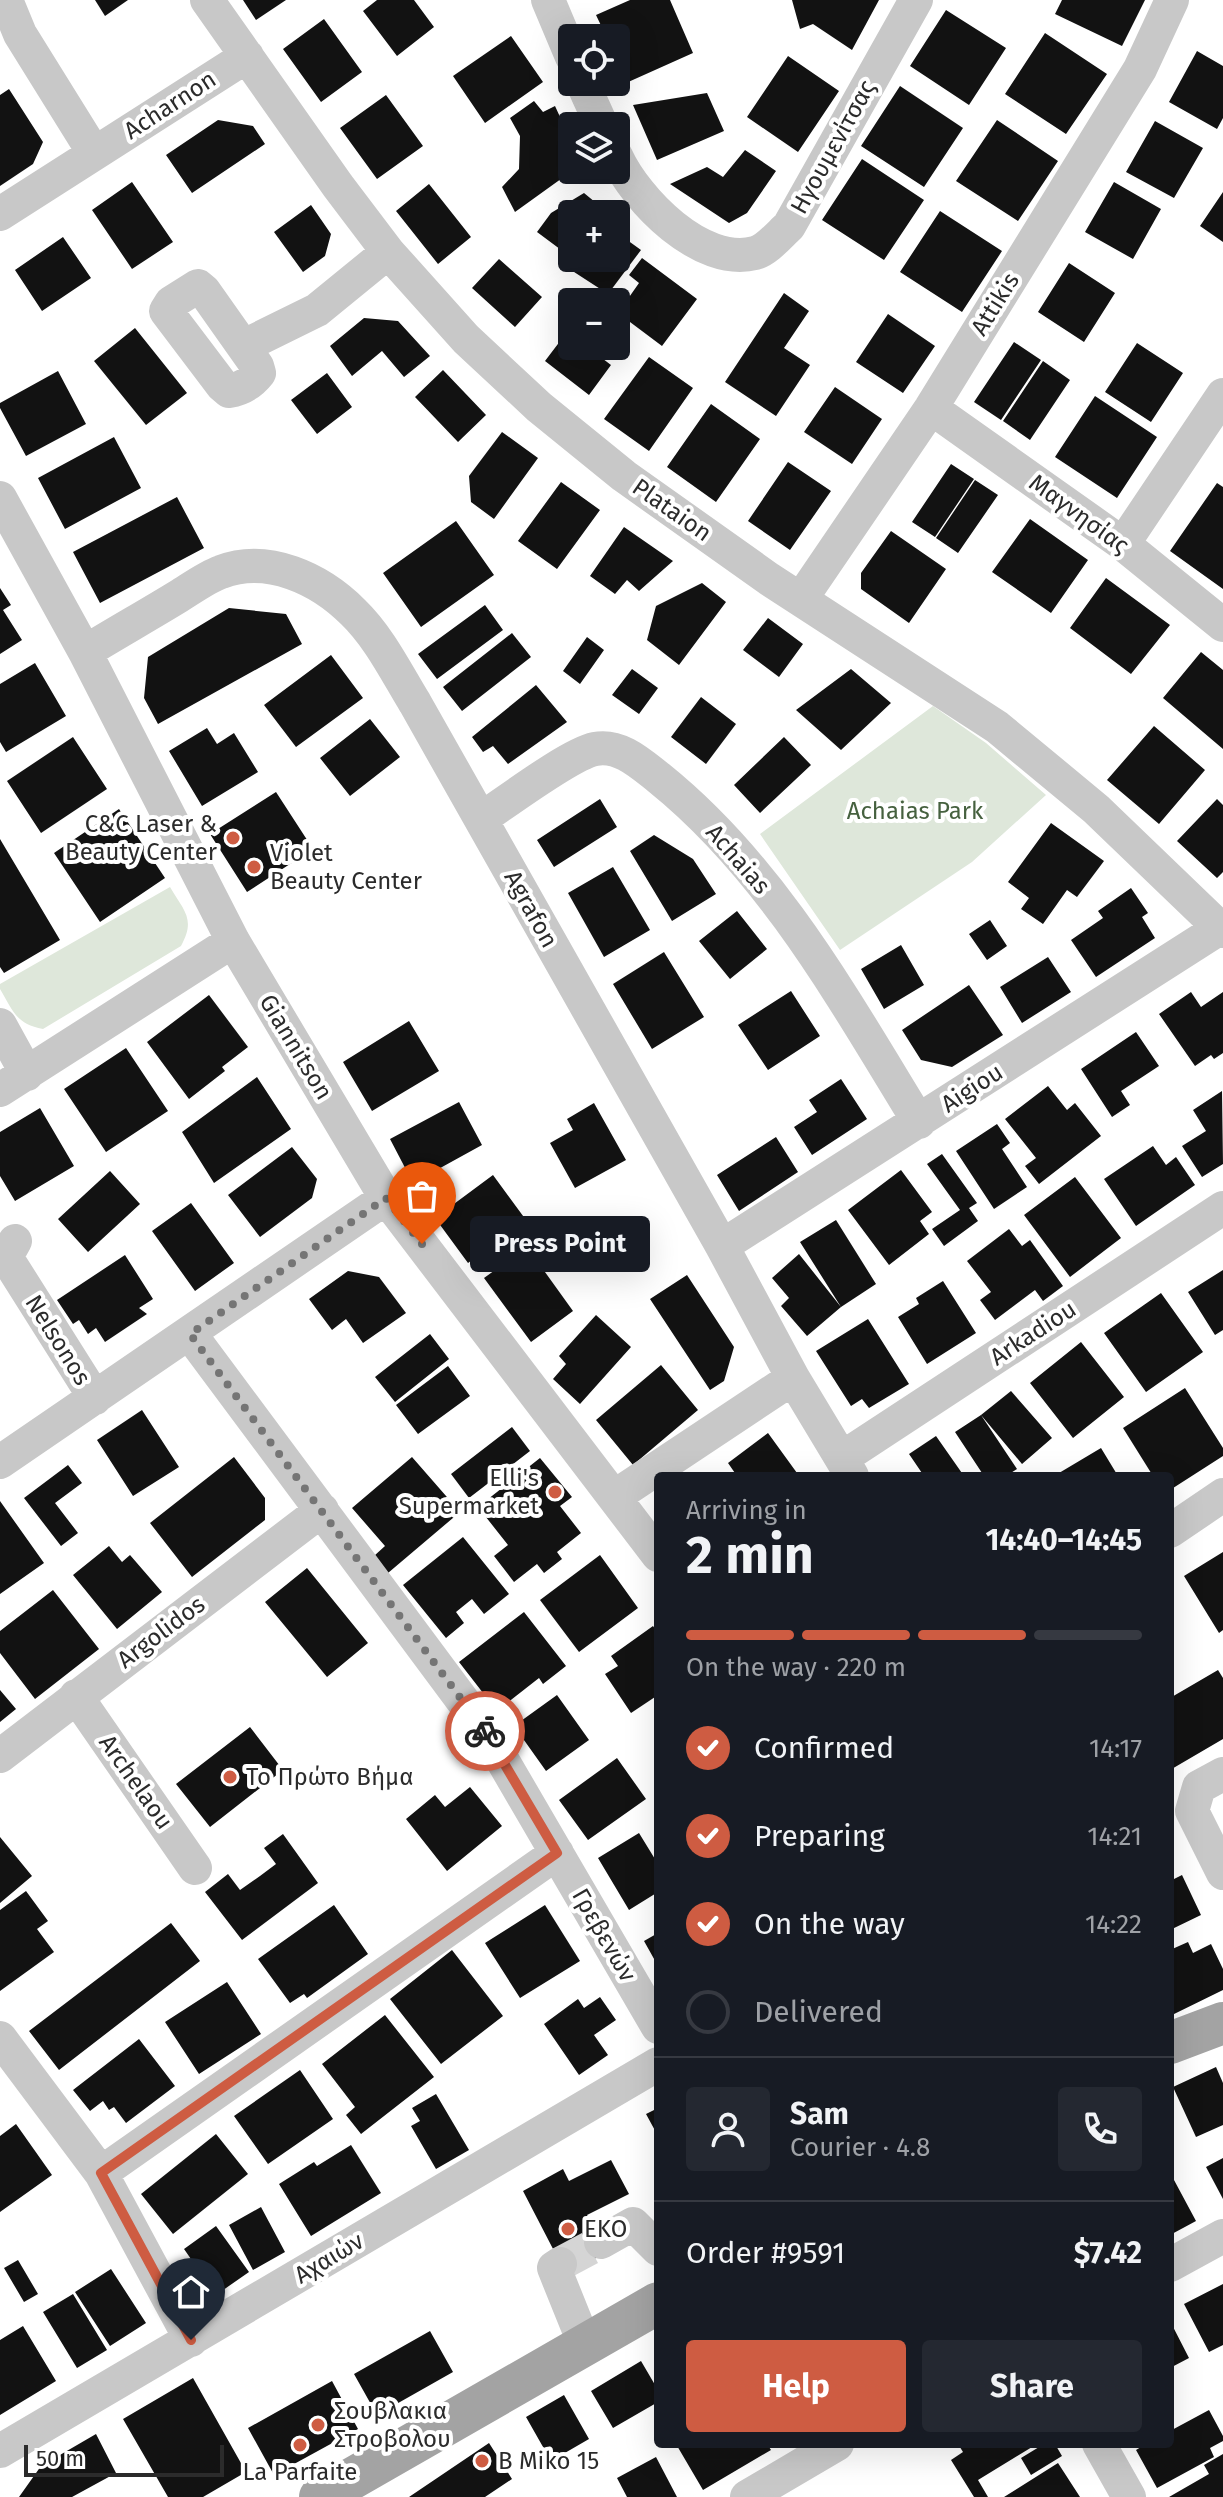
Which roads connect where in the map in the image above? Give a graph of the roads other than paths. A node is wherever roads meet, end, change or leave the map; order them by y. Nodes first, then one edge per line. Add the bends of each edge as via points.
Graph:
1 (6, 0) edge
2 (207, 0) edge
3 (548, 0) edge
4 (916, 0) edge
5 (1172, 0) edge
6 (558, 24) edge
7 (247, 56) junction
8 (94, 153) junction
9 (630, 180) edge
10 (0, 214) edge
11 (388, 252) junction
12 (244, 346) dead end
13 (1223, 395) edge
14 (931, 408) junction
15 (0, 498) edge
16 (1123, 544) junction
17 (801, 599) junction
18 (1223, 625) edge
19 (85, 652) junction
20 (481, 819) junction
21 (1222, 930) edge
22 (233, 941) junction
23 (0, 1025) edge
24 (14, 1082) edge
25 (919, 1122) junction
26 (386, 1198) junction
27 (1223, 1208) edge
28 (15, 1241) dead end
29 (722, 1246) junction
30 (190, 1334) junction
31 (793, 1378) junction
32 (95, 1398) junction
33 (0, 1462) edge
34 (847, 1467) edge
35 (1223, 1495) edge
36 (614, 1497) junction
37 (322, 1510) junction
38 (1174, 1528) edge
39 (654, 1550) edge
40 (76, 1696) junction
41 (0, 1756) edge
42 (1223, 1774) edge
43 (557, 1853) junction
44 (195, 1868) dead end
45 (1223, 1873) edge
46 (654, 2020) edge
47 (1223, 2023) edge
48 (0, 2038) edge
49 (1174, 2041) edge
50 (654, 2066) edge
51 (101, 2173) junction
52 (1223, 2236) edge
53 (601, 2242) tunnel mouth
54 (654, 2245) edge
55 (1174, 2263) edge
56 (560, 2264) dead end
57 (654, 2305) edge
58 (191, 2340) junction
59 (585, 2345) junction
60 (830, 2448) edge
61 (1101, 2448) edge
62 (0, 2451) edge
63 (342, 2492) edge
64 (747, 2497) edge
65 (1129, 2497) edge

1 - 8 street via 20,34
2 - 7 street, Plataion
3 - 6 street
4 - 9 street, Ηγουμενίτσας via 789,226 756,253 726,253 684,235
5 - 14 street, Attikis via 1140,69
7 - 8 street, Acharnon
7 - 11 street, Plataion
8 - 10 street, Acharnon
11 - 12 street via 317,310
11 - 17 street, Plataion via 466,339 539,407 624,476
13 - 16 street
14 - 16 street, Μαγνησίας
14 - 17 street, Attikis
15 - 19 street, Giannitson
16 - 18 street, Μαγνησίας
17 - 21 street, Plataion via 997,727 1096,809
19 - 20 street, Agrafon via 221,572 256,564 289,572 331,593 375,639
19 - 22 street, Giannitson
20 - 25 street, Achaias via 578,756 597,749 630,755 716,831 794,924
20 - 29 street, Agrafon
21 - 25 street, Aigiou
22 - 24 street
22 - 26 street, Giannitson
23 - 24 street
25 - 29 street, Aigiou
26 - 30 street, Nelsonos
26 - 36 street, Giannitson
27 - 34 street, Arkadiou
28 - 32 street, Nelsonos via 6,1257
29 - 31 street, Agrafon
30 - 32 street, Nelsonos
30 - 37 street, Γρεβενών
31 - 34 street, Agrafon
31 - 36 street
32 - 33 street, Nelsonos
35 - 38 street
36 - 39 street, Giannitson
37 - 40 street, Argolidos
37 - 43 street, Γρεβενών via 486,1732
40 - 41 street, Argolidos
40 - 44 street, Archelaou
42 - 45 street via 1199,1787 1192,1811
43 - 46 street, Γρεβενών
43 - 51 street
47 - 49 main road
48 - 51 street
50 - 58 street, Αχαιών
51 - 58 street
52 - 55 street
53 - 54 street via 633,2224
56 - 59 street via 554,2268
57 - 59 main road
58 - 62 street, Αχαιών
59 - 63 main road
60 - 64 street
61 - 65 street

